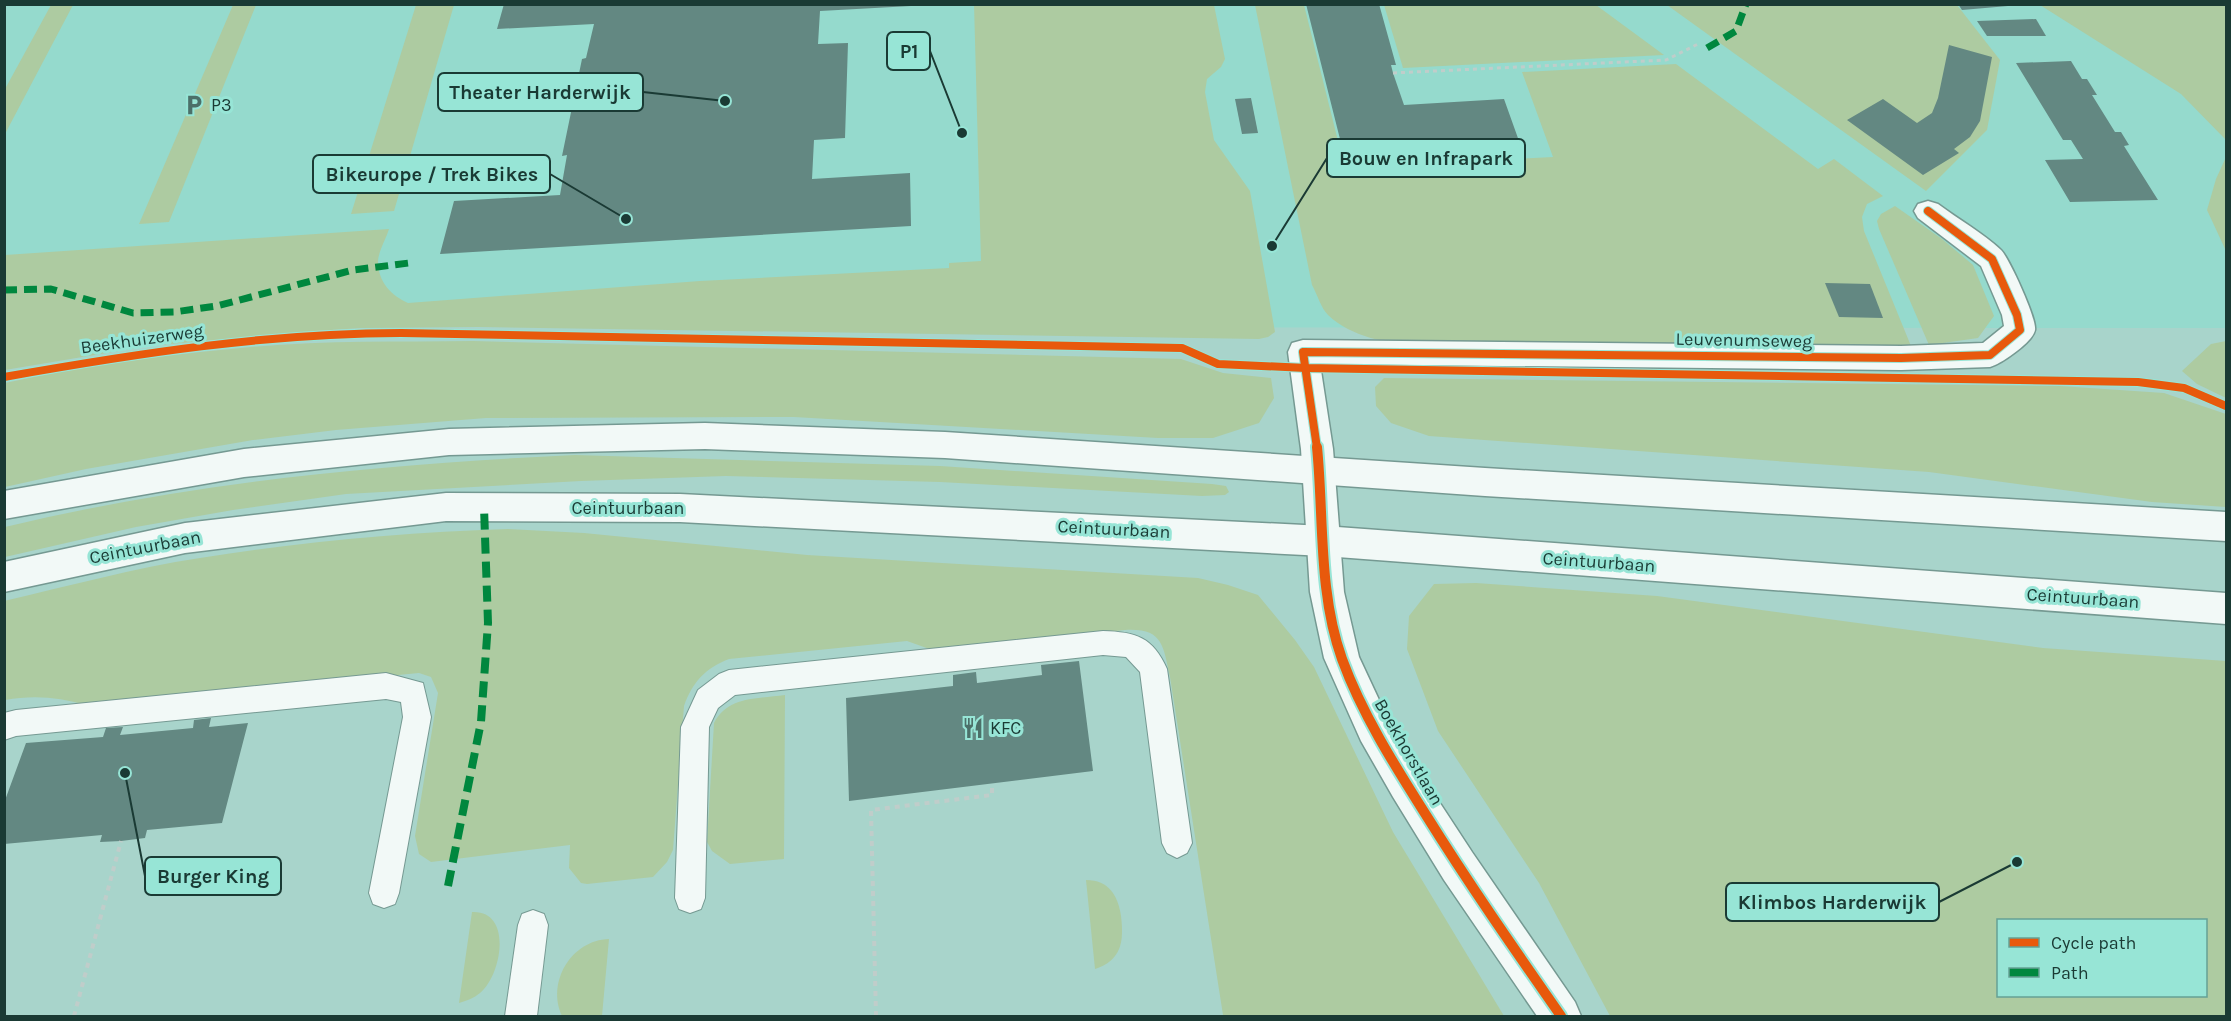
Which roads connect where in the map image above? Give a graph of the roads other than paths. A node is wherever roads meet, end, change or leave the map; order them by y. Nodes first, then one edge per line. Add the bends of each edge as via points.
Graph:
1 (1928, 211) dead end
2 (1317, 469) junction
3 (4, 505) edge
4 (2226, 527) edge
5 (1323, 541) junction
6 (4, 577) edge
7 (2226, 609) edge
8 (4, 727) edge
9 (1177, 843) dead end
10 (384, 893) dead end
11 (690, 898) dead end
12 (533, 925) dead end
13 (521, 1017) edge
14 (1561, 1017) edge

1 - 2 main road, Leuvenumseweg via 1992,259 2018,315 2020,330 1990,355 1901,358 1303,352
2 - 3 main road via 945,445 705,436 570,437 449,442 244,463
2 - 4 main road
2 - 5 main road, Boekhorstlaan
5 - 6 main road, Ceintuurbaan via 680,508 446,507 185,538
5 - 7 main road, Ceintuurbaan
5 - 14 main road, Boekhorstlaan via 1327,592 1342,658 1374,729 1458,866
8 - 10 lane via 386,686 413,692 417,717
9 - 11 lane via 1153,669 1145,653 1130,644 1103,643 729,683 708,699 695,727
12 - 13 lane

